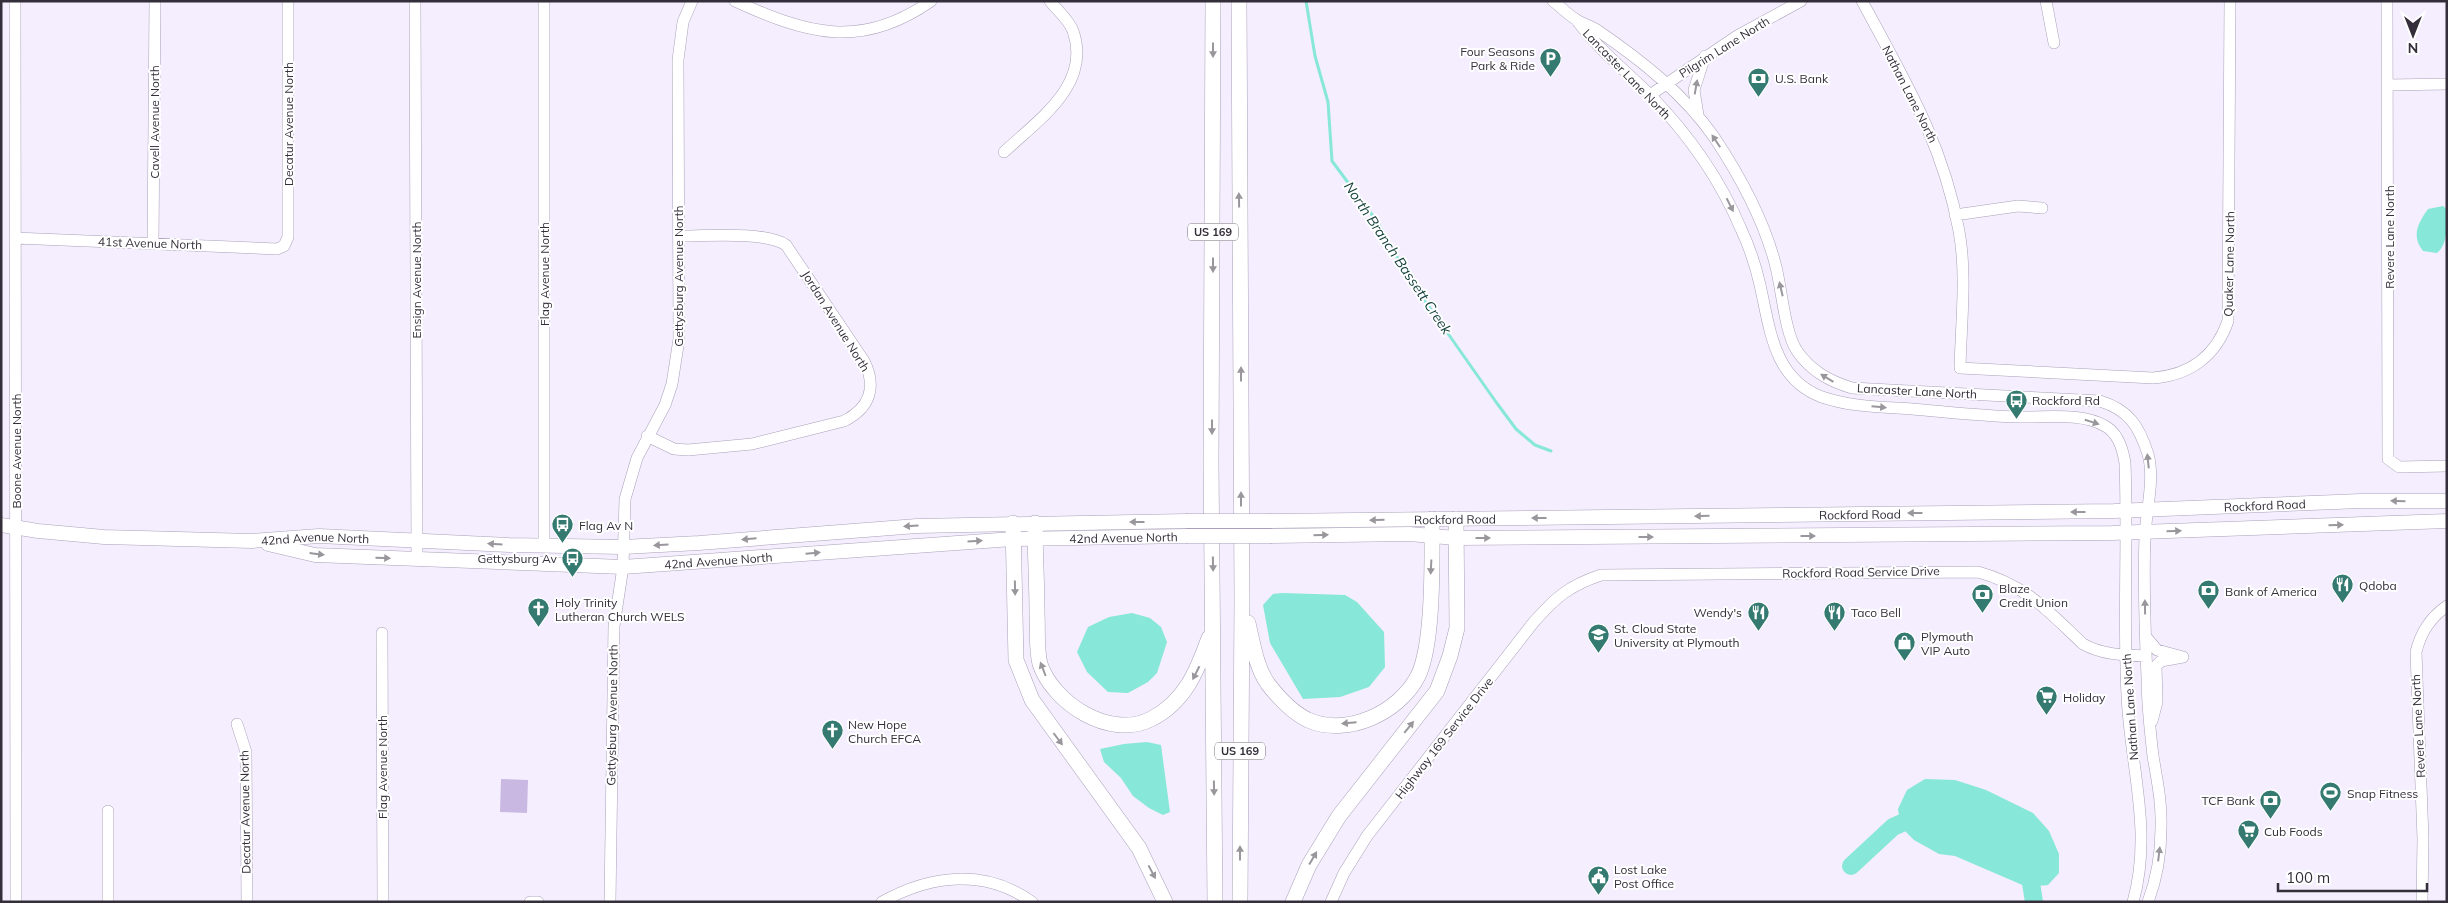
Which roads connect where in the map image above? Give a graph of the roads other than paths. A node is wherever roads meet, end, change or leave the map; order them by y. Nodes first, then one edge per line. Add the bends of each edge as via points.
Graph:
1 (15, 1) edge
2 (155, 1) edge
3 (288, 1) edge
4 (416, 1) edge
5 (544, 1) edge
6 (692, 1) edge
7 (735, 1) edge
8 (931, 1) edge
9 (1050, 1) edge
10 (1213, 1) edge
11 (1239, 1) edge
12 (1553, 1) edge
13 (1801, 1) edge
14 (1862, 1) edge
15 (2046, 1) edge
16 (2230, 1) edge
17 (2387, 1) edge
18 (1575, 19) junction
19 (2054, 43) dead end
20 (1705, 56) junction
21 (1667, 84) junction
22 (2447, 84) edge
23 (2388, 85) junction
24 (1650, 96) junction
25 (1699, 119) junction
26 (1004, 152) dead end
27 (2042, 208) dead end
28 (1955, 215) junction
29 (678, 236) junction
30 (15, 238) junction
31 (153, 243) junction
32 (284, 246) joint
33 (1960, 368) joint
34 (647, 436) junction
35 (2447, 466) edge
36 (2447, 501) edge
37 (2148, 510) junction
38 (2127, 511) junction
39 (1432, 519) junction
40 (1456, 519) junction
41 (1186, 521) joint
42 (2447, 521) edge
43 (1013, 523) junction
44 (1, 525) edge
45 (16, 529) junction
46 (1036, 530) junction
47 (2145, 532) junction
48 (2125, 533) junction
49 (1272, 536) joint
50 (1432, 537) junction
51 (1456, 538) junction
52 (1013, 539) junction
53 (416, 540) junction
54 (252, 541) junction
55 (544, 546) junction
56 (623, 547) junction
57 (417, 560) junction
58 (623, 567) junction
59 (1572, 586) joint
60 (1242, 600) junction
61 (2447, 606) edge
62 (1213, 627) junction
63 (382, 633) dead end
64 (2146, 637) junction
65 (2125, 655) junction
66 (2146, 656) junction
67 (237, 724) dead end
68 (2150, 730) junction
69 (108, 811) dead end
70 (898, 898) edge
71 (16, 902) edge
72 (108, 902) edge
73 (247, 902) edge
74 (383, 902) edge
75 (530, 902) edge
76 (538, 902) edge
77 (610, 902) edge
78 (882, 902) edge
79 (1032, 902) edge
80 (1165, 902) edge
81 (1215, 902) edge
82 (1240, 902) edge
83 (1293, 902) edge
84 (1331, 902) edge
85 (2132, 902) edge
86 (2148, 902) edge
87 (2422, 902) edge

1 - 30 street, Boone Avenue North
2 - 31 street, Cavell Avenue North
3 - 32 street, Decatur Avenue North via 288,237
4 - 53 street, Ensign Avenue North
5 - 55 street, Flag Avenue North
6 - 29 street, Gettysburg Avenue North via 683,22 678,60
7 - 8 street via 807,29 854,32 899,20
9 - 26 street via 1073,30 1077,63 1074,79 1065,94
10 -> 62 highway, US 169
60 -> 11 highway, US 169
12 - 18 street, Lancaster Lane North
13 - 20 street, Pilgrim Lane North
14 - 28 street, Nathan Lane North via 1929,127 1942,161
15 - 19 street
16 - 33 street, Quaker Lane North via 2230,304 2223,336 2213,351 2186,371 2153,378
17 - 23 street, Revere Lane North
18 - 21 street, Lancaster Lane North via 1596,29
18 - 24 street, Lancaster Lane North via 1590,38
20 - 21 street, Pilgrim Lane North
25 -> 20 street via 1694,90
21 - 24 street, Pilgrim Lane North
21 - 25 street, Lancaster Lane North
22 - 23 street
23 - 35 street, Revere Lane North via 2388,459 2399,467
24 -> 38 street, Lancaster Lane North via 1706,162 1723,192 1742,230 1757,274 1771,340 1792,376 1821,396 1850,404 2006,417 2070,418 2106,426 2124,452
37 -> 25 street, Lancaster Lane North via 2148,456 2144,442 2138,428 2112,405 2083,400 1852,388 1829,381 1812,368 1790,336 1776,263 1754,206 1733,166
27 - 28 street via 2018,206
28 - 33 street, Nathan Lane North via 1962,264
29 - 34 street, Gettysburg Avenue North via 677,361 665,405
29 - 34 street, Jordan Avenue North via 778,240 792,252 864,361 871,379 869,398 855,416 844,421 752,444 674,449
30 - 31 street, 41st Avenue North
30 - 45 street, Boone Avenue North
31 - 32 street, 41st Avenue North via 277,249
34 - 56 street, Gettysburg Avenue North via 629,478
36 -> 37 main road, Rockford Road via 2361,501
37 - 38 main road, Rockford Road
37 - 47 street, Lancaster Lane North
38 -> 40 main road, Rockford Road
38 - 48 street, Nathan Lane North
39 - 40 main road, Rockford Road
39 -> 41 main road, Rockford Road, bridge
39 - 50 highway
40 - 51 highway
41 -> 46 main road, 42nd Avenue North
47 -> 42 main road, Rockford Road
43 - 46 main road, 42nd Avenue North
43 - 52 highway
43 -> 56 main road, 42nd Avenue North via 917,526
44 - 45 main road, 42nd Avenue North
45 - 54 main road, 42nd Avenue North via 104,537
45 - 71 street, Boone Avenue North
46 - 49 main road, 42nd Avenue North, bridge
46 - 52 main road, 42nd Avenue North
62 -> 46 highway via 1191,683 1173,703 1150,720 1116,723 1077,710 1048,682 1040,663
47 - 48 main road, Rockford Road
64 -> 47 street, Nathan Lane North
51 -> 48 main road, Rockford Road
48 - 65 street, Nathan Lane North
49 -> 50 main road, Rockford Road via 1400,534
50 - 51 main road, Rockford Road
50 -> 60 highway via 1427,648 1419,674 1399,700 1378,715 1353,724 1309,720 1300,716 1275,692 1258,664
83 -> 51 highway via 1309,865 1339,816 1437,691 1457,628
58 -> 52 main road, 42nd Avenue North
52 -> 80 highway via 1016,660 1032,700 1139,848
53 - 54 main road, 42nd Avenue North via 319,536
55 -> 53 main road, 42nd Avenue North
53 - 57 street, Ensign Avenue North
54 -> 57 main road, 42nd Avenue North via 315,555
55 - 56 main road, 42nd Avenue North
56 - 58 street, Gettysburg Avenue North
57 - 58 main road, 42nd Avenue North
58 - 77 street, Gettysburg Avenue North via 614,626
59 - 65 street, Rockford Road Service Drive via 1611,574 1978,572 2004,580 2032,596 2087,646 2103,653
59 - 84 street, Highway 169 Service Drive via 1560,594 1534,623 1386,811 1357,852
82 -> 60 highway, US 169
61 - 87 street, Revere Lane North via 2435,615 2419,639 2415,664 2423,839
62 -> 81 highway, US 169
63 - 74 street, Flag Avenue North
64 - 66 street, Nathan Lane North
64 - 68 street via 2157,650 2183,657 2161,661 2156,666 2157,702
65 - 66 street, Rockford Road Service Drive
65 - 85 street, Nathan Lane North via 2142,845
66 - 68 street, Nathan Lane North
67 - 73 street, Decatur Avenue North via 246,752
86 -> 68 street, Nathan Lane North via 2157,874 2162,826
69 - 72 street
70 - 78 street
70 - 79 street via 934,882 964,878 1008,887
75 - 76 street

